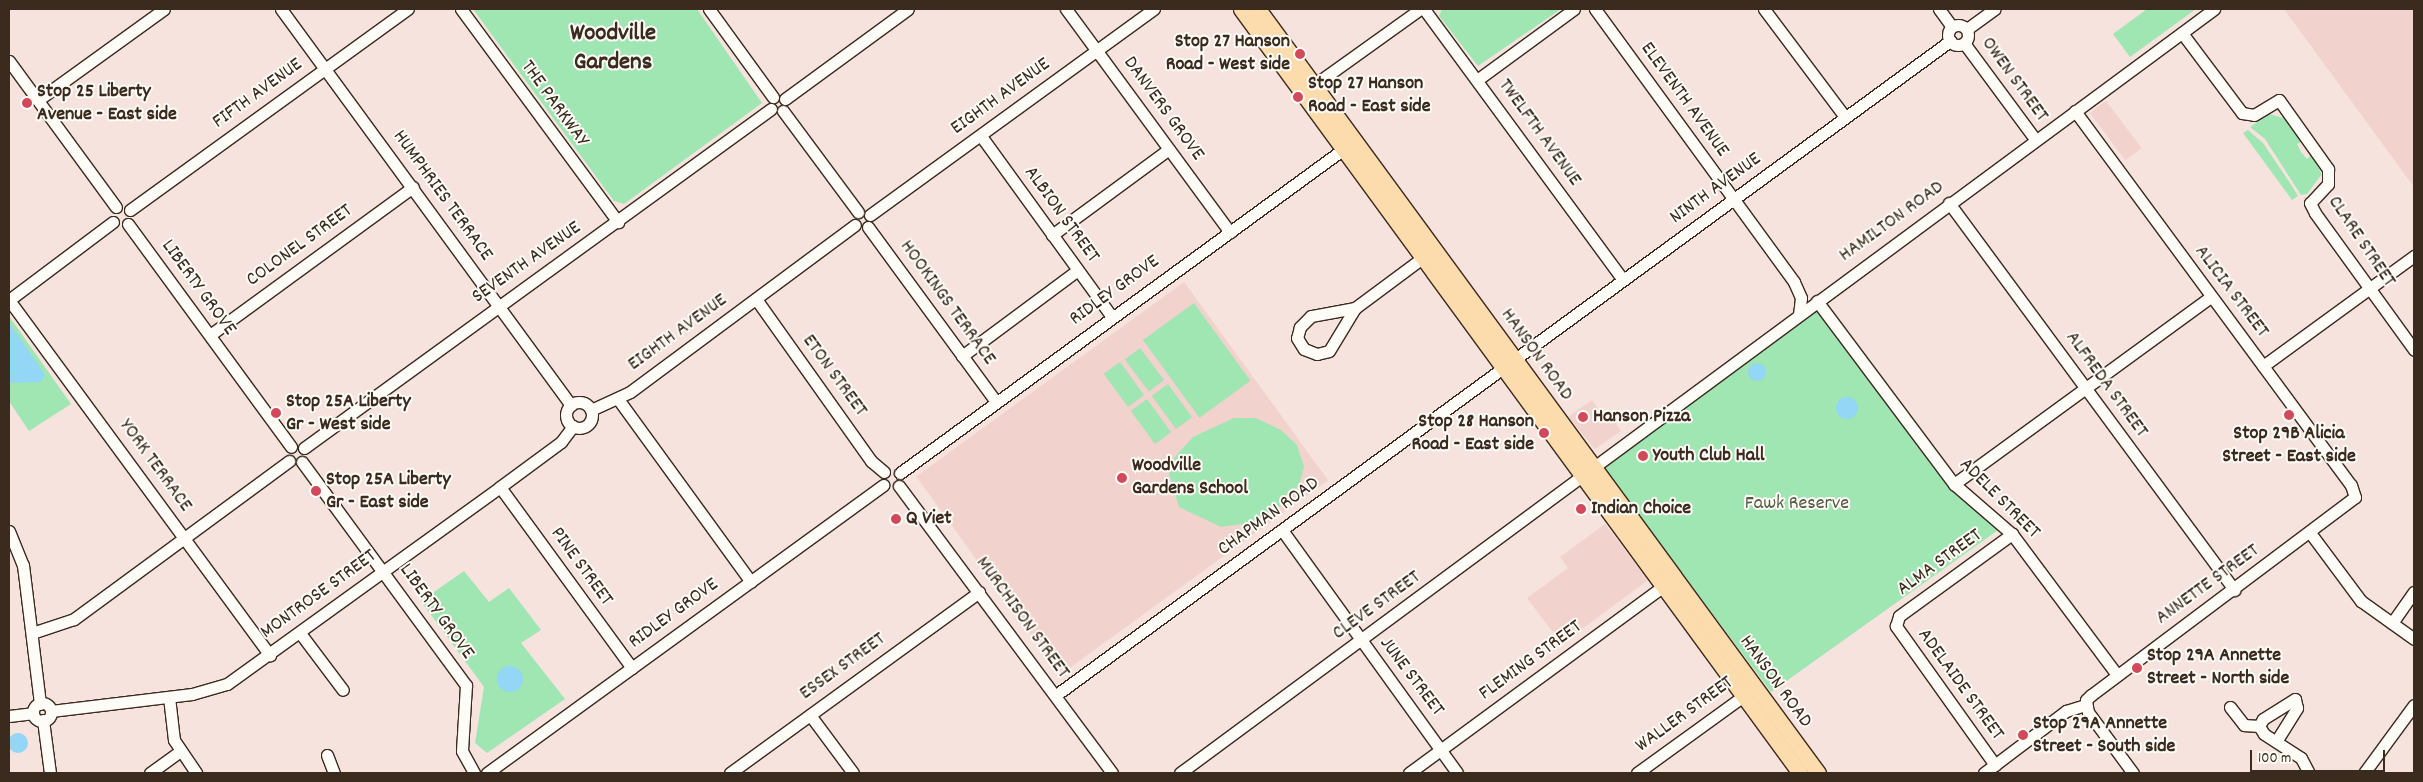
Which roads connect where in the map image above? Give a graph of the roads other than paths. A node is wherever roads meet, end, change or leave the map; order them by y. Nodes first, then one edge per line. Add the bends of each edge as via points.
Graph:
1 (164, 9) edge
2 (281, 9) edge
3 (408, 9) edge
4 (460, 9) edge
5 (709, 9) edge
6 (908, 9) edge
7 (1066, 9) edge
8 (1154, 9) edge
9 (1241, 9) edge
10 (1258, 9) edge
11 (1420, 9) edge
12 (1424, 9) edge
13 (1574, 9) edge
14 (1595, 9) edge
15 (1764, 9) edge
16 (1939, 9) edge
17 (1995, 9) edge
18 (2214, 9) edge
19 (1952, 27) junction
20 (1967, 30) junction
21 (2182, 33) junction
22 (1950, 41) junction
23 (1964, 43) junction
24 (1096, 51) junction
25 (9, 61) edge
26 (326, 69) junction
27 (1477, 80) junction
28 (1314, 85) junction
29 (1298, 88) junction
30 (38, 100) junction
31 (780, 106) junction
32 (2075, 112) junction
33 (1845, 117) junction
34 (981, 136) junction
35 (2035, 139) junction
36 (1349, 145) junction
37 (1168, 149) junction
38 (413, 187) junction
39 (1733, 200) junction
40 (1949, 204) junction
41 (116, 207) junction
42 (130, 210) junction
43 (858, 212) junction
44 (870, 215) junction
45 (113, 222) junction
46 (618, 222) junction
47 (128, 224) junction
48 (855, 224) junction
49 (868, 227) junction
50 (1230, 232) junction
51 (1052, 235) junction
52 (1429, 254) junction
53 (2414, 256) edge
54 (1078, 270) junction
55 (1623, 280) junction
56 (2370, 289) junction
57 (2210, 297) junction
58 (756, 299) junction
59 (9, 300) edge
60 (1817, 301) junction
61 (498, 305) junction
62 (1355, 308) junction
63 (1799, 314) junction
64 (1112, 317) junction
65 (210, 335) junction
66 (2414, 350) edge
67 (962, 356) junction
68 (1509, 364) junction
69 (2263, 366) junction
70 (2085, 388) junction
71 (618, 399) junction
72 (996, 402) junction
73 (571, 405) junction
74 (591, 410) junction
75 (573, 426) junction
76 (291, 447) junction
77 (304, 448) junction
78 (289, 461) junction
79 (302, 462) junction
80 (884, 472) junction
81 (1589, 472) junction
82 (900, 473) junction
83 (1954, 484) junction
84 (883, 485) junction
85 (899, 486) junction
86 (500, 488) junction
87 (2355, 497) joint
88 (1282, 530) junction
89 (9, 531) edge
90 (2012, 534) junction
91 (2311, 534) junction
92 (184, 538) junction
93 (383, 572) junction
94 (751, 582) junction
95 (1669, 582) junction
96 (2234, 590) junction
97 (979, 592) junction
98 (2414, 592) edge
99 (2392, 623) junction
100 (1896, 626) joint
101 (32, 633) junction
102 (300, 633) junction
103 (2414, 639) edge
104 (1361, 641) junction
105 (270, 655) junction
106 (632, 668) junction
107 (2117, 675) junction
108 (343, 690) dead end
109 (1749, 692) junction
110 (1056, 695) junction
111 (169, 697) junction
112 (40, 704) junction
113 (2414, 705) edge
114 (2230, 707) dead end
115 (2087, 709) junction
116 (51, 711) junction
117 (32, 713) junction
118 (810, 715) junction
119 (9, 716) edge
120 (43, 720) junction
121 (2259, 726) junction
122 (2277, 740) junction
123 (1441, 749) junction
124 (179, 752) junction
125 (327, 755) dead end
126 (1995, 765) junction
127 (50, 773) edge
128 (150, 773) edge
129 (196, 773) edge
130 (334, 773) edge
131 (474, 773) edge
132 (487, 773) edge
133 (730, 773) edge
134 (853, 773) edge
135 (1112, 773) edge
136 (1180, 773) edge
137 (1409, 773) edge
138 (1457, 773) edge
139 (1637, 773) edge
140 (1800, 773) edge
141 (1818, 773) edge
142 (1984, 773) edge
143 (2133, 773) edge
144 (2309, 773) edge
145 (2364, 773) edge

1 - 30 street
2 - 26 street, HUMPHRIES TERRACE
3 - 26 street, FIFTH AVENUE
4 - 46 street, THE PARKWAY
5 - 31 street
6 - 31 street, SEVENTH AVENUE
7 - 24 street, DANVERS GROVE
8 - 24 street, EIGHTH AVENUE
9 - 29 main road, HANSON ROAD
10 - 28 main road, HANSON ROAD
11 - 28 street
12 - 27 street, TWELFTH AVENUE
13 - 27 street
14 - 39 street, ELEVENTH AVENUE
15 - 33 street
16 - 19 street
17 - 20 street
18 - 21 street, HAMILTON ROAD
19 - 20 street
19 - 22 street
20 - 23 street
21 - 32 street, HAMILTON ROAD
21 - 56 street, CLARE STREET via 2242,113 2254,115 2279,100 2328,169 2328,184 2310,203
22 - 23 street
22 - 33 street, NINTH AVENUE
23 - 35 street, OWEN STREET
24 - 34 street, EIGHTH AVENUE
24 - 37 street, DANVERS GROVE
25 - 30 street
26 - 38 street, HUMPHRIES TERRACE
26 - 42 street, FIFTH AVENUE
27 - 55 street, TWELFTH AVENUE
28 - 29 main road
28 - 36 main road, HANSON ROAD
29 - 36 main road, HANSON ROAD
30 - 41 street
31 - 43 street
31 - 46 street, SEVENTH AVENUE
32 - 35 street, HAMILTON ROAD
32 - 57 street, ALICIA STREET
33 - 39 street, NINTH AVENUE
34 - 44 street, EIGHTH AVENUE
34 - 51 street, ALBION STREET
35 - 40 street, HAMILTON ROAD
36 - 50 street, RIDLEY GROVE
36 - 52 main road, HANSON ROAD
37 - 50 street, DANVERS GROVE
37 - 51 street
38 - 61 street, HUMPHRIES TERRACE
38 - 65 street, COLONEL STREET
39 - 55 street, NINTH AVENUE
39 - 63 street, ELEVENTH AVENUE via 1794,282 1800,298
40 - 60 street, HAMILTON ROAD
40 - 70 street, ALFREDA STREET
41 - 42 street
41 - 45 street
42 - 47 street
43 - 44 street
43 - 48 street
44 - 49 street
45 - 47 street
45 - 59 street
46 - 61 street, SEVENTH AVENUE
47 - 65 street, LIBERTY GROVE
48 - 49 street
48 - 58 street, EIGHTH AVENUE
49 - 67 street, HOOKINGS TERRACE
50 - 64 street, RIDLEY GROVE
51 - 54 street, ALBION STREET
52 - 62 street
52 - 68 main road, HANSON ROAD
53 - 56 street
54 - 64 street, ALBION STREET
54 - 67 street
55 - 68 street, NINTH AVENUE
56 - 66 street, CLARE STREET
56 - 69 street
57 - 69 street, ALICIA STREET
57 - 70 street
58 - 71 street, EIGHTH AVENUE
58 - 80 street, ETON STREET via 872,461
59 - 92 street, YORK TERRACE
60 - 63 street, HAMILTON ROAD
60 - 83 street, ADELE STREET
61 - 73 street, HUMPHRIES TERRACE
61 - 77 street, SEVENTH AVENUE
62 - 62 street via 1328,351 1310,352 1297,338 1300,327 1311,316
63 - 81 street, HAMILTON ROAD
64 - 72 street, RIDLEY GROVE
65 - 76 street, LIBERTY GROVE
67 - 72 street, HOOKINGS TERRACE
68 - 81 main road, HANSON ROAD
68 - 88 street, CHAPMAN ROAD
69 - 87 street, ALICIA STREET via 2351,484
70 - 83 street
70 - 96 street, ALFREDA STREET
71 - 74 street, EIGHTH AVENUE
71 - 94 street
72 - 82 street, RIDLEY GROVE
73 - 74 street via 584,404
73 - 75 street via 567,416
74 - 75 street via 586,426
75 - 86 street, MONTROSE STREET via 561,442
76 - 77 street
76 - 78 street
77 - 79 street
78 - 79 street
78 - 92 street
79 - 93 street, LIBERTY GROVE
80 - 82 street
80 - 84 street
81 - 95 main road, HANSON ROAD
81 - 104 street, CLEVE STREET
82 - 85 street
83 - 90 street, ADELE STREET
84 - 85 street via 891,489
84 - 94 street, RIDLEY GROVE
85 - 97 street, MURCHISON STREET
86 - 93 street, MONTROSE STREET
86 - 106 street, PINE STREET
87 - 91 street, ANNETTE STREET
88 - 104 street, JUNE STREET
88 - 110 street, CHAPMAN ROAD
89 - 101 street via 23,565
90 - 100 street, ALMA STREET via 1899,616
90 - 107 street, ADELE STREET
91 - 96 street, ANNETTE STREET
91 - 99 street via 2353,592
92 - 101 street via 74,619
92 - 105 street, YORK TERRACE
93 - 102 street, MONTROSE STREET
93 - 131 street, LIBERTY GROVE via 466,685 462,751
94 - 106 street, RIDLEY GROVE
95 - 109 main road, HANSON ROAD
95 - 123 street, FLEMING STREET
96 - 107 street, ANNETTE STREET
97 - 110 street, MURCHISON STREET
97 - 118 street, ESSEX STREET
98 - 99 street
99 - 103 street
100 - 126 street, ADELAIDE STREET
101 - 112 street
102 - 105 street, MONTROSE STREET
102 - 108 street
104 - 123 street, JUNE STREET
104 - 136 street, CLEVE STREET
105 - 111 street, MONTROSE STREET via 227,684
106 - 132 street, RIDLEY GROVE
107 - 115 street, ANNETTE STREET via 2091,694
109 - 139 street, WALLER STREET
109 - 140 main road, HANSON ROAD
109 - 141 main road, HANSON ROAD
110 - 135 street, MURCHISON STREET
111 - 116 street, MONTROSE STREET
111 - 124 street
112 - 116 street
112 - 117 street
113 - 145 street
114 - 121 street via 2244,725
115 - 126 street via 2066,711
115 - 143 street
116 - 120 street
117 - 119 street
117 - 120 street
118 - 133 street, ESSEX STREET
118 - 134 street
120 - 127 street
121 - 122 street
121 - 122 street via 2263,718 2295,699 2297,708
122 - 144 street via 2301,758
123 - 137 street, FLEMING STREET
123 - 138 street, JUNE STREET
124 - 128 street
124 - 129 street
125 - 130 street
126 - 142 street

